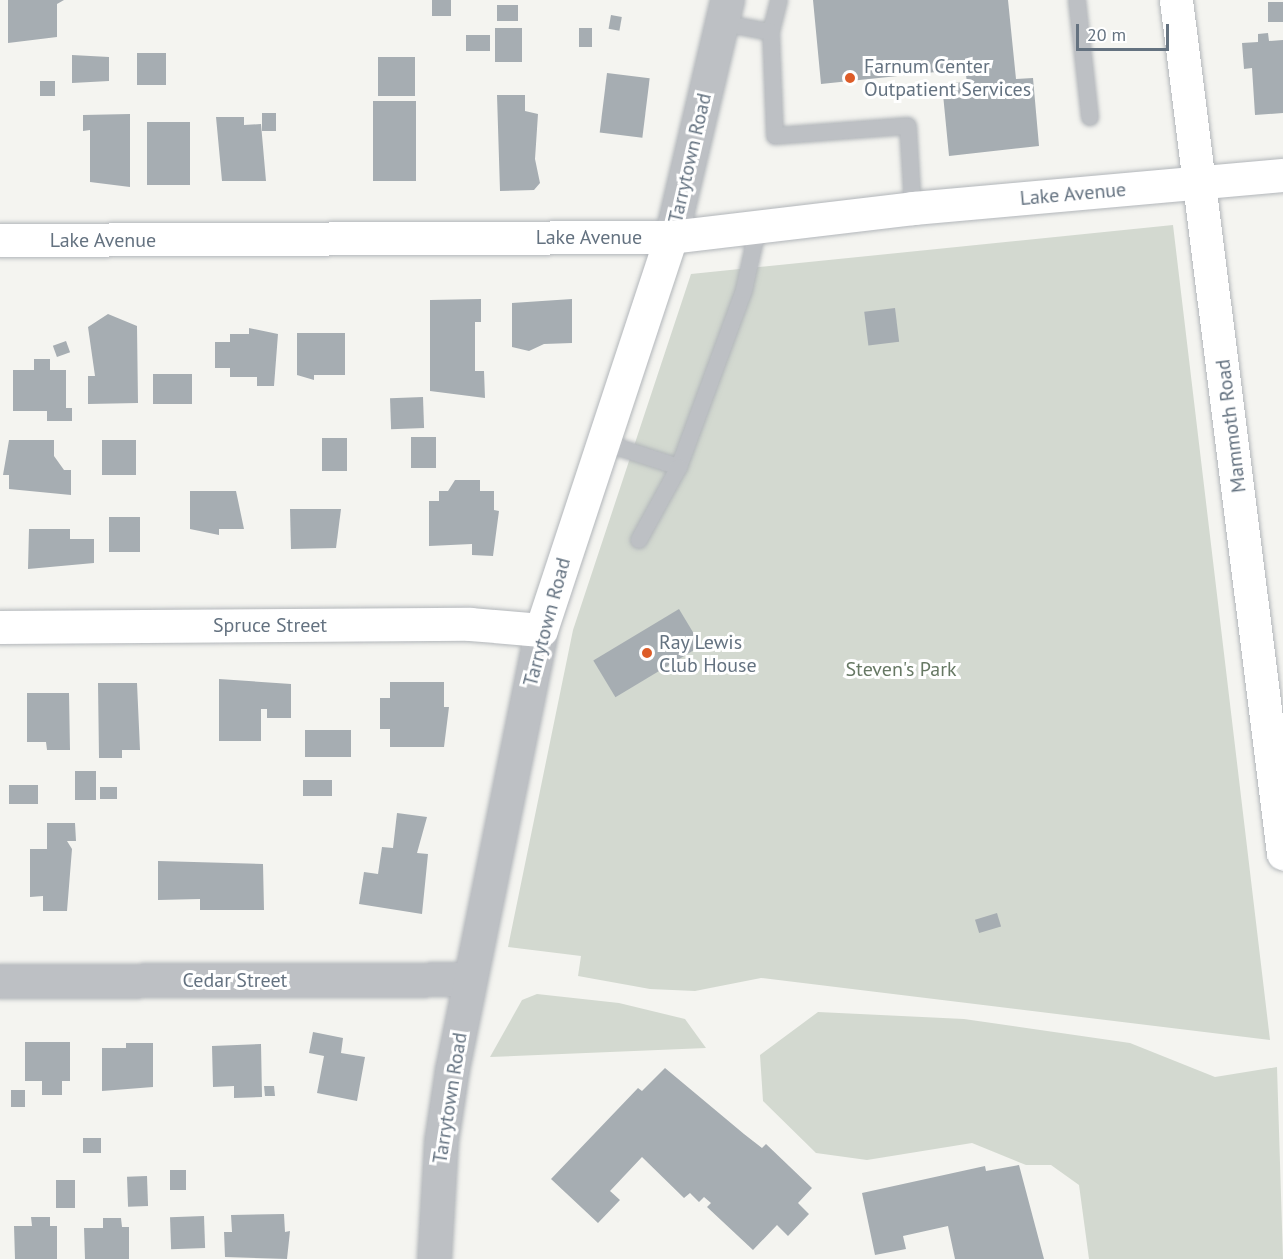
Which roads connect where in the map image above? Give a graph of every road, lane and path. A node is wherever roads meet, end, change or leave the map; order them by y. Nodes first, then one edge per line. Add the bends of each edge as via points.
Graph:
1 (779, 0) edge
2 (1077, 0) edge
3 (1176, 0) edge
4 (724, 11) edge
5 (771, 32) junction
6 (1090, 117) dead end
7 (1283, 175) edge
8 (1202, 183) junction
9 (913, 208) junction
10 (758, 227) junction
11 (671, 237) junction
12 (0, 240) edge
13 (602, 442) junction
14 (679, 467) junction
15 (639, 540) dead end
16 (0, 627) edge
17 (540, 630) junction
18 (1283, 853) edge
19 (469, 980) junction
20 (0, 981) edge
21 (434, 1259) edge

1 - 5 lane
2 - 6 lane
3 - 8 street, Mammoth Road
4 - 5 lane
4 - 11 street, Tarrytown Road
5 - 9 lane via 775,136 908,126
7 - 8 street, Lake Avenue
8 - 9 street, Lake Avenue
8 - 18 street, Mammoth Road
9 - 10 street, Lake Avenue
10 - 11 street, Lake Avenue
10 - 14 lane via 744,290
11 - 12 street, Lake Avenue
11 - 13 street, Tarrytown Road
13 - 14 lane
13 - 17 street, Tarrytown Road
14 - 15 lane
16 - 17 street, Spruce Street via 470,624
17 - 19 street, Tarrytown Road
19 - 20 street, Cedar Street
19 - 21 street, Tarrytown Road via 441,1141

